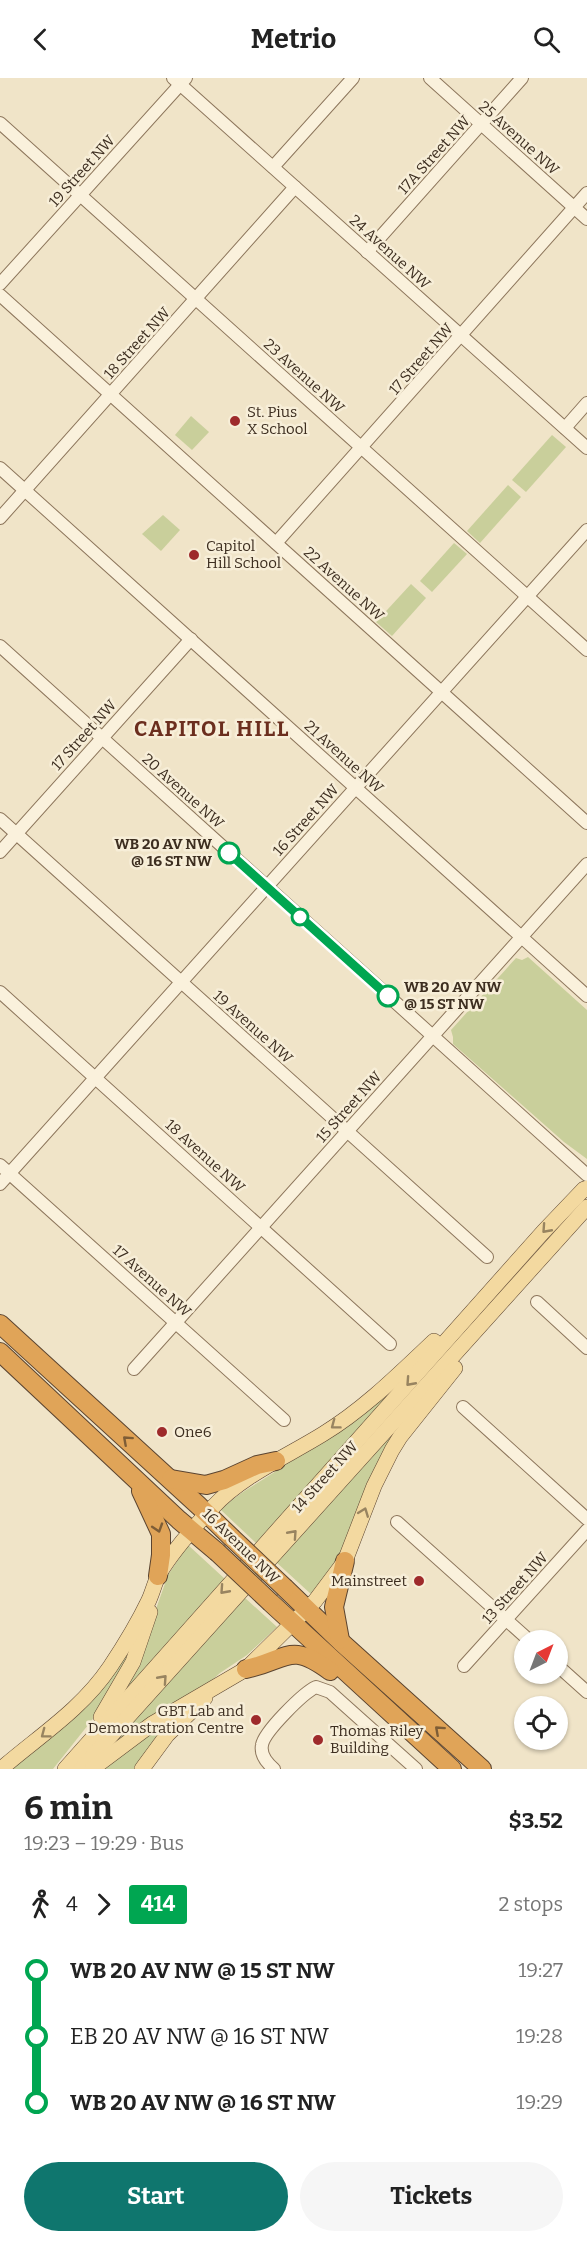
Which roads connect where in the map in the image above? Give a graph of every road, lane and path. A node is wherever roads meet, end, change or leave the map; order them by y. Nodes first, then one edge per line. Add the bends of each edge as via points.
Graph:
1 (353, 78) edge
2 (430, 78) edge
3 (522, 78) edge
4 (180, 80) edge
5 (0, 123) edge
6 (481, 124) junction
7 (273, 167) junction
8 (295, 187) junction
9 (587, 193) edge
10 (80, 195) junction
11 (574, 207) junction
12 (587, 219) edge
13 (367, 252) junction
14 (0, 284) edge
15 (0, 295) edge
16 (196, 299) junction
17 (461, 336) junction
18 (111, 394) junction
19 (587, 403) edge
20 (565, 428) junction
21 (362, 448) junction
22 (587, 448) edge
23 (0, 468) edge
24 (25, 490) junction
25 (0, 518) edge
26 (587, 530) edge
27 (276, 543) junction
28 (527, 596) junction
29 (190, 639) junction
30 (0, 646) edge
31 (587, 650) edge
32 (441, 692) junction
33 (102, 737) junction
34 (356, 788) junction
35 (0, 819) edge
36 (587, 823) edge
37 (16, 833) junction
38 (0, 852) edge
39 (587, 864) edge
40 (267, 887) junction
41 (522, 937) junction
42 (182, 983) junction
43 (0, 992) edge
44 (587, 996) edge
45 (432, 1036) junction
46 (96, 1078) junction
47 (347, 1131) junction
48 (5, 1169) edge
49 (587, 1175) edge
50 (0, 1184) edge
51 (587, 1188) edge
52 (587, 1207) edge
53 (261, 1227) junction
54 (487, 1257) dead end
55 (490, 1291) junction
56 (502, 1302) junction
57 (537, 1302) dead end
58 (176, 1322) junction
59 (0, 1324) edge
60 (390, 1344) dead end
61 (587, 1348) edge
62 (0, 1352) edge
63 (134, 1369) dead end
64 (463, 1407) dead end
65 (284, 1420) dead end
66 (276, 1461) junction
67 (171, 1479) junction
68 (140, 1483) junction
69 (207, 1514) junction
70 (587, 1519) edge
71 (398, 1522) dead end
72 (191, 1530) junction
73 (587, 1530) edge
74 (345, 1561) junction
75 (158, 1576) junction
76 (149, 1600) junction
77 (308, 1609) junction
78 (507, 1620) junction
79 (293, 1624) junction
80 (518, 1630) edge
81 (341, 1642) junction
82 (464, 1666) dead end
83 (246, 1669) junction
84 (568, 1675) edge
85 (352, 1679) junction
86 (216, 1687) junction
87 (587, 1692) edge
88 (91, 1739) junction
89 (1, 1769) edge
90 (65, 1769) edge
91 (81, 1769) edge
92 (92, 1769) edge
93 (142, 1769) edge
94 (274, 1769) edge
95 (416, 1769) edge
96 (452, 1769) edge
97 (482, 1769) edge

1 - 7 street
2 - 6 street, 25 Avenue NW
3 - 6 street, 17A Street NW
4 - 7 street, 24 Avenue NW
4 - 10 street, 19 Street NW
5 - 10 street, 23 Avenue NW
6 - 11 street, 25 Avenue NW
6 - 13 street, 17A Street NW
7 - 8 street, 24 Avenue NW
8 - 13 street, 24 Avenue NW
8 - 16 street, 18 Street NW
9 - 11 street, 17 Street NW
10 - 14 street, 19 Street NW
10 - 16 street, 23 Avenue NW
11 - 12 street, 25 Avenue NW
11 - 17 street, 17 Street NW
13 - 17 street, 24 Avenue NW
15 - 18 street, 22 Avenue NW
16 - 18 street, 18 Street NW
16 - 21 street, 23 Avenue NW
17 - 20 street, 24 Avenue NW
17 - 21 street, 17 Street NW
18 - 24 street, 18 Street NW
18 - 27 street, 22 Avenue NW
19 - 20 street
20 - 22 street, 24 Avenue NW
21 - 27 street, 17 Street NW
21 - 28 street, 23 Avenue NW
23 - 24 street, 21 Avenue NW
24 - 25 street, 18 Street NW
24 - 29 street, 21 Avenue NW
26 - 28 street, 16 Street NW
27 - 32 street, 22 Avenue NW
28 - 31 street, 23 Avenue NW
28 - 32 street, 16 Street NW
29 - 33 street, 17 Street NW
29 - 34 street, 21 Avenue NW
30 - 33 street, 20 Avenue NW
32 - 34 street, 16 Street NW
32 - 36 street, 22 Avenue NW
33 - 37 street, 17 Street NW
33 - 40 street, 20 Avenue NW
34 - 40 street, 16 Street NW
34 - 41 street, 21 Avenue NW
35 - 37 street, 19 Avenue NW
37 - 38 street, 17 Street NW
37 - 42 street, 19 Avenue NW
39 - 41 street, 15 Street NW
40 - 42 street, 16 Street NW
40 - 45 street, 20 Avenue NW
41 - 44 street, 21 Avenue NW
41 - 45 street, 15 Street NW
42 - 46 street, 16 Street NW
42 - 47 street, 19 Avenue NW
43 - 46 street, 18 Avenue NW
45 - 47 street, 15 Street NW
45 - 49 street, 20 Avenue NW
46 - 48 street, 16 Street NW
46 - 53 street, 18 Avenue NW
47 - 53 street, 15 Street NW
47 - 54 street, 19 Avenue NW
48 - 50 street, 16 Street NW
48 - 58 street, 17 Avenue NW
51 -> 55 main road, 14 Street NW
52 - 56 main road, 14 Street NW
53 - 58 street, 15 Street NW
53 - 60 street, 18 Avenue NW
55 -> 66 main road via 381,1391 325,1433
55 -> 88 main road, 14 Street NW
74 -> 56 main road via 374,1486 396,1443
91 -> 56 main road, 14 Street NW
57 - 61 street
58 - 63 street, 15 Street NW
58 - 65 street, 17 Avenue NW
67 -> 59 highway, 16 Avenue NW
62 - 68 highway, 16 Avenue NW
64 - 70 street
66 - 67 highway via 206,1485
66 - 69 main road via 230,1491
67 - 69 highway, 16 Avenue NW
68 - 72 highway, 16 Avenue NW
68 -> 75 highway via 144,1501 161,1534
69 - 72 main road
69 - 77 highway, 16 Avenue NW, bridge
71 - 78 street
72 - 75 main road
72 - 79 highway, 16 Avenue NW, bridge
73 - 78 street, 13 Street NW
74 - 77 main road
74 - 81 highway via 334,1607
75 - 76 main road
76 - 88 main road via 150,1615 133,1662
76 -> 89 main road via 96,1685 56,1725
77 - 79 main road
77 - 81 highway, 16 Avenue NW
78 - 80 street
78 - 82 street, 13 Street NW
79 - 83 main road
79 - 85 highway, 16 Avenue NW
97 -> 81 highway, 16 Avenue NW
83 - 85 highway via 290,1654 315,1660
83 - 86 main road
84 - 87 street
85 - 96 highway, 16 Avenue NW
86 - 92 main road via 152,1724
86 - 93 main road via 167,1735
88 - 90 main road, 14 Street NW
94 - 95 street via 262,1753 265,1737 296,1702 316,1687 330,1692

